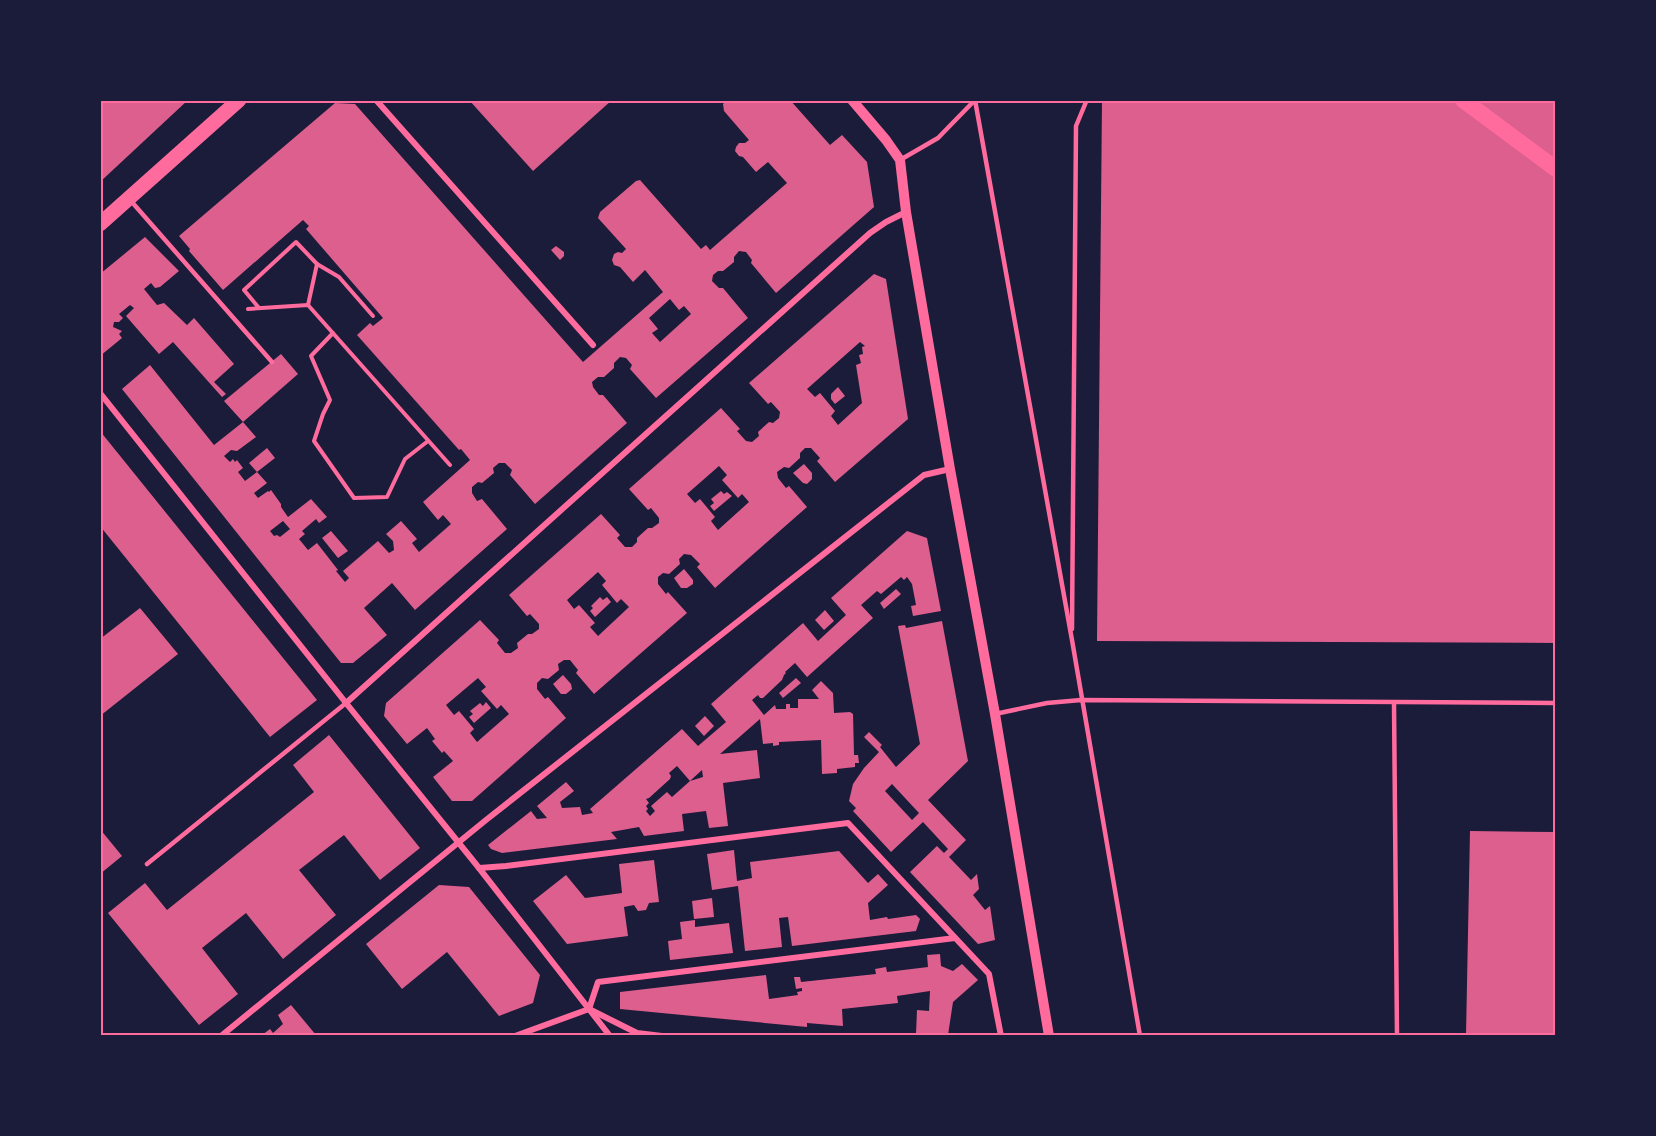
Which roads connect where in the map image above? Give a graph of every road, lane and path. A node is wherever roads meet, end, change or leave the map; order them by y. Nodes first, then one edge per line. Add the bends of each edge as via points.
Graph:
1 (239, 100) edge
2 (376, 100) edge
3 (852, 100) edge
4 (1088, 100) edge
5 (1463, 100) edge
6 (974, 101) edge
7 (900, 160) junction
8 (1556, 169) edge
9 (129, 198) junction
10 (906, 212) junction
11 (100, 224) edge
12 (317, 264) junction
13 (308, 305) junction
14 (259, 308) junction
15 (226, 310) junction
16 (373, 316) dead end
17 (333, 333) junction
18 (592, 345) dead end
19 (272, 362) dead end
20 (100, 393) edge
21 (428, 441) junction
22 (450, 465) dead end
23 (950, 469) junction
24 (1072, 640) junction
25 (1081, 700) junction
26 (346, 703) junction
27 (1394, 703) junction
28 (1556, 703) edge
29 (995, 714) junction
30 (458, 843) junction
31 (147, 864) dead end
32 (479, 868) junction
33 (955, 938) junction
34 (589, 1009) junction
35 (221, 1035) edge
36 (515, 1035) edge
37 (610, 1035) edge
38 (662, 1035) edge
39 (1001, 1035) edge
40 (1049, 1035) edge
41 (1140, 1035) edge
42 (1397, 1035) edge

1 - 9 main road
2 - 18 street
3 - 7 street
4 - 24 lane via 1076,126
5 - 8 highway
6 - 7 lane via 938,138
6 - 24 lane
7 - 10 street
9 - 11 main road
9 - 15 lane
10 - 23 street
10 - 26 street via 870,233
12 - 13 path
12 - 14 path via 296,242 244,290
12 - 16 path via 339,277
13 - 14 path
13 - 17 path
14 - 15 path
15 - 19 lane
17 - 21 path
17 - 21 path via 311,356 330,400 314,441 354,498 387,497 405,459
20 - 26 street
21 - 22 path
23 - 29 street
23 - 30 street via 924,475
24 - 25 lane
25 - 27 lane
25 - 29 lane
25 - 41 lane
26 - 30 street
26 - 31 lane
27 - 28 lane
27 - 42 lane
29 - 40 street
30 - 32 street
30 - 35 street
32 - 33 street via 848,823
32 - 34 street
33 - 34 street via 598,982
33 - 39 street via 989,974
34 - 36 street
34 - 37 street
34 - 38 street via 637,1034

